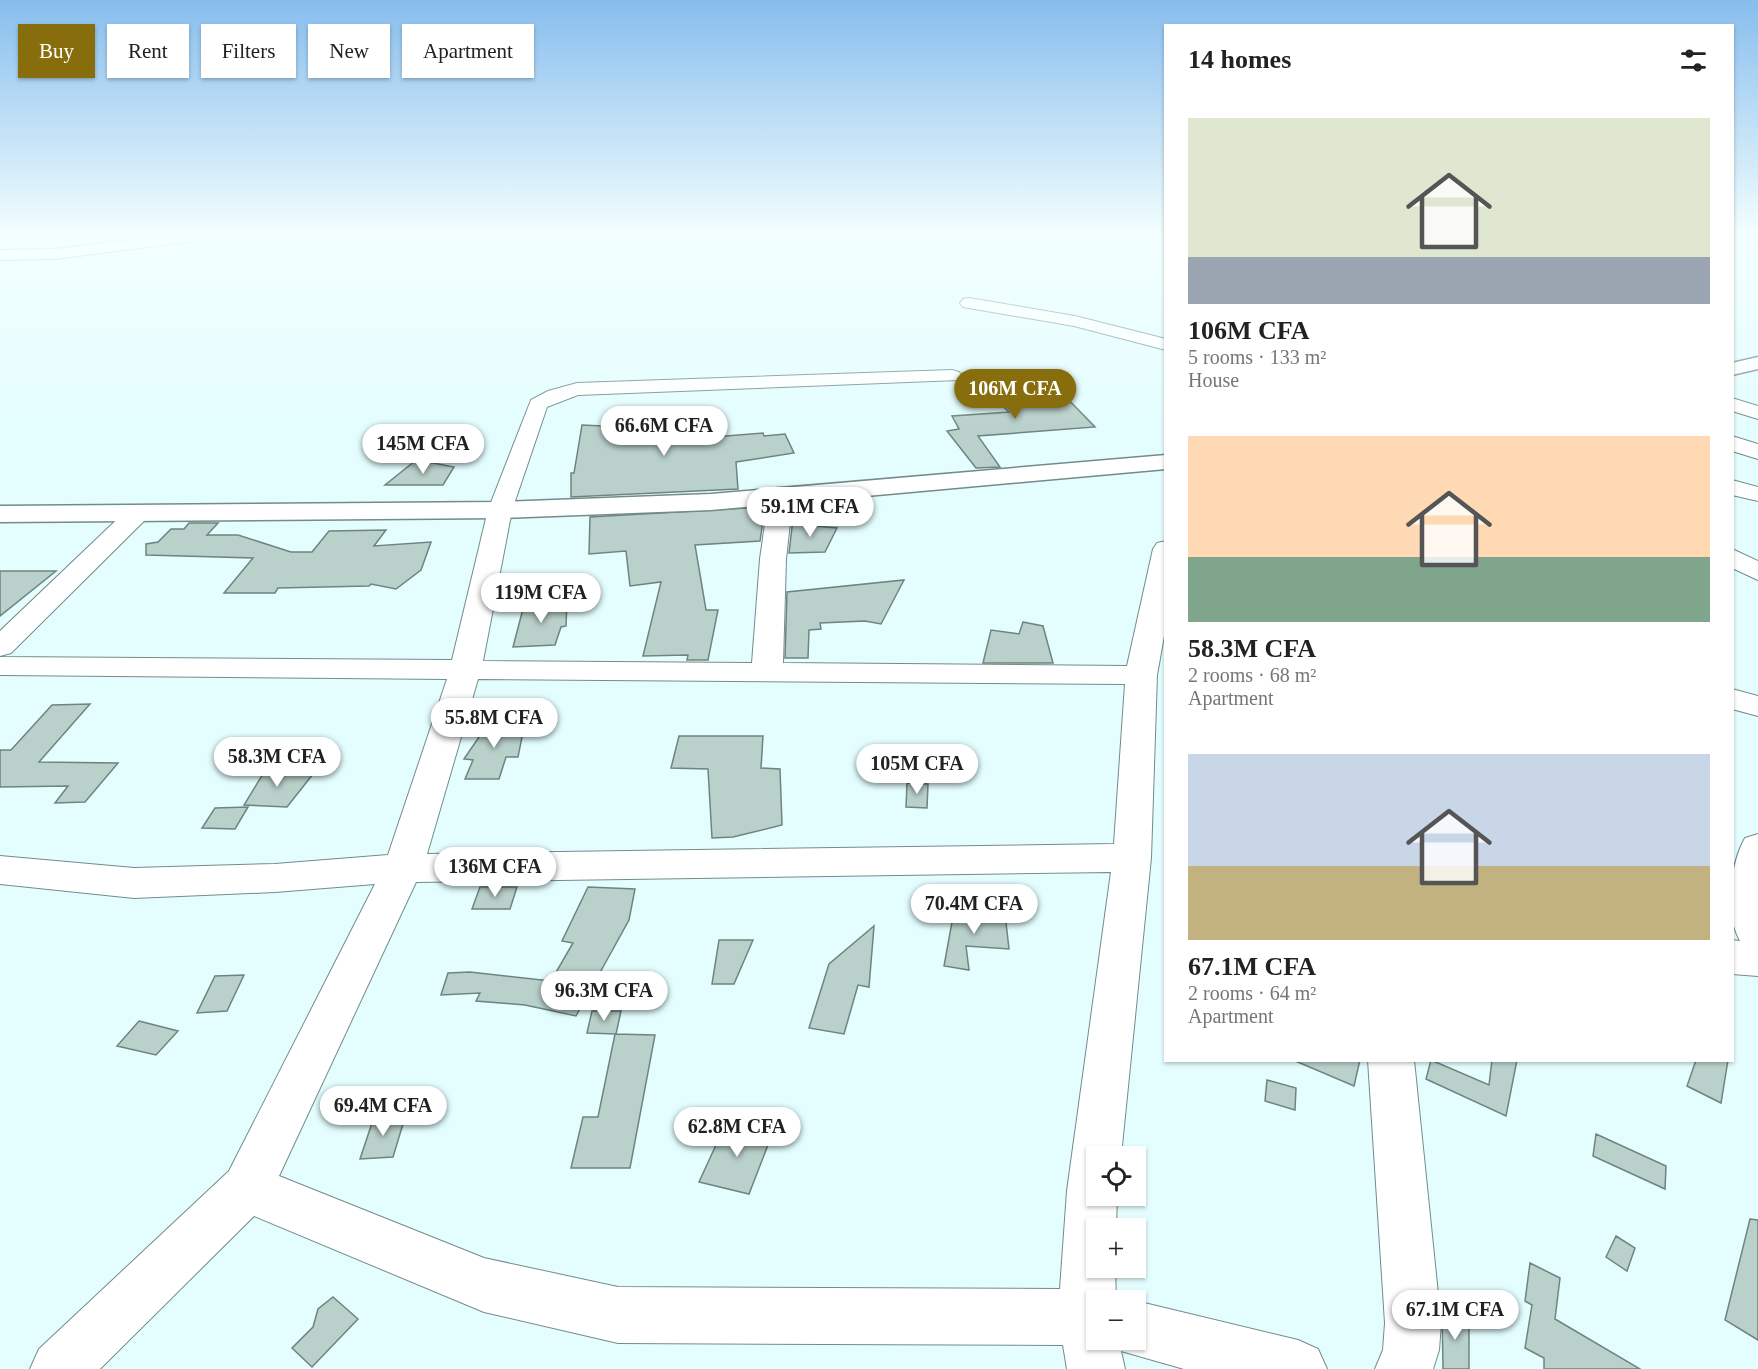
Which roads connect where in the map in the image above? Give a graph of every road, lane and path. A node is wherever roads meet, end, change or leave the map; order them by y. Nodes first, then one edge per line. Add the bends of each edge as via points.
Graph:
1 (969, 303) dead end
2 (1164, 344) edge
3 (1757, 364) edge
4 (1734, 369) edge
5 (952, 376) dead end
6 (1734, 405) edge
7 (1758, 413) edge
8 (1734, 444) edge
9 (1758, 452) edge
10 (1164, 462) edge
11 (1734, 488) edge
12 (1758, 494) edge
13 (781, 496) junction
14 (500, 510) junction
15 (138, 513) junction
16 (0, 514) edge
17 (1734, 558) edge
18 (1164, 566) edge
19 (1758, 572) edge
20 (0, 647) edge
21 (0, 666) edge
22 (466, 668) junction
23 (767, 672) junction
24 (1149, 696) edge
25 (1734, 700) edge
26 (1758, 706) edge
27 (1758, 848) edge
28 (1132, 858) junction
29 (403, 868) junction
30 (0, 870) edge
31 (1758, 935) edge
32 (1734, 957) edge
33 (1758, 959) edge
34 (1391, 1062) edge
35 (247, 1188) junction
36 (1103, 1290) edge
37 (1086, 1322) edge
38 (1146, 1332) edge
39 (1100, 1350) edge
40 (59, 1369) edge
41 (1096, 1369) edge
42 (1298, 1369) edge
43 (1404, 1369) edge

1 - 2 street via 1075,321
3 - 4 street
5 - 14 street via 606,387 555,395 538,404
6 - 7 street
8 - 9 street
10 - 13 street
11 - 12 street
13 - 14 street
13 - 23 street
14 - 15 street
14 - 22 street
15 - 16 street
15 - 20 street
17 - 19 street
18 - 24 street
21 - 22 street
22 - 23 street
22 - 29 street
23 - 24 street
24 - 28 street
25 - 26 street
27 - 31 street via 1742,909
28 - 29 street
28 - 36 street via 1092,1191
29 - 30 street via 134,883
29 - 35 street
32 - 33 street
34 - 43 street via 1413,1323 1411,1350
35 - 37 street via 484,1285 618,1315
35 - 40 street
38 - 42 street
39 - 41 street

